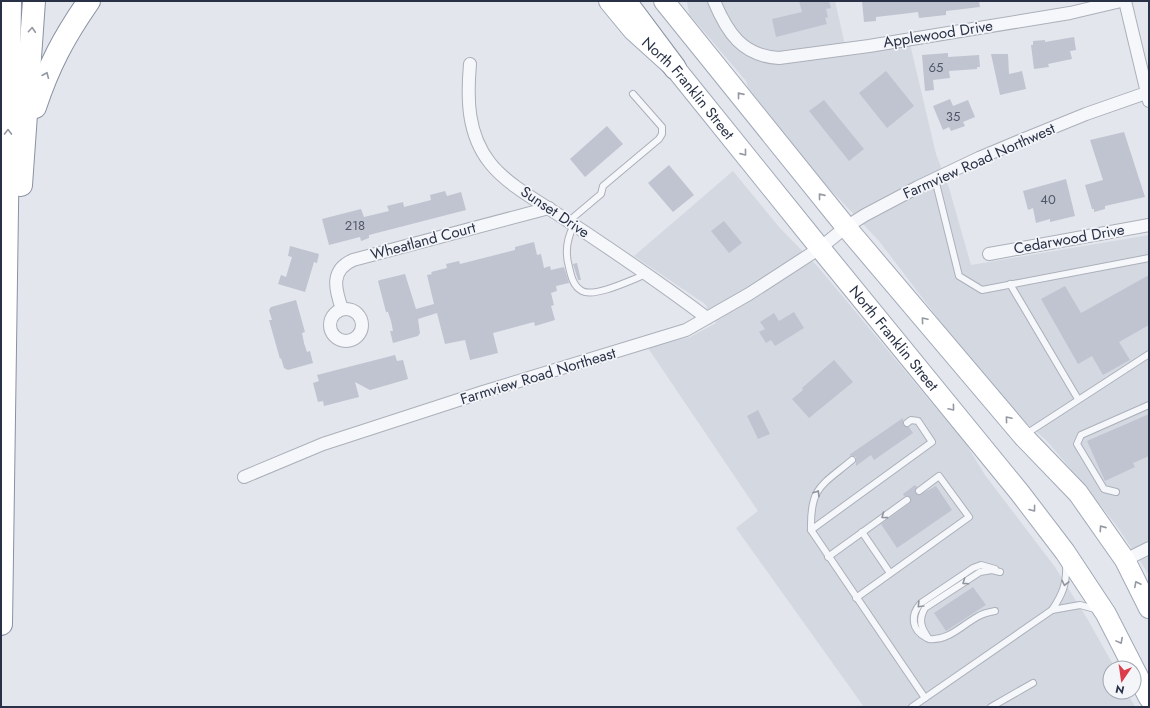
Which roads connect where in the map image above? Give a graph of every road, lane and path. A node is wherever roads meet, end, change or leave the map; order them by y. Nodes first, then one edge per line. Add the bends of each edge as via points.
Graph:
1 (10, 1) edge
2 (34, 1) edge
3 (89, 1) edge
4 (609, 1) edge
5 (626, 1) edge
6 (664, 1) edge
7 (714, 1) edge
8 (1121, 1) edge
9 (1125, 1) edge
10 (470, 64) dead end
11 (675, 68) junction
12 (632, 94) dead end
13 (1148, 96) edge
14 (25, 139) junction
15 (935, 179) junction
16 (549, 208) junction
17 (572, 223) junction
18 (1149, 225) edge
19 (846, 227) junction
20 (820, 248) junction
21 (989, 254) dead end
22 (1149, 258) edge
23 (648, 274) junction
24 (1010, 284) junction
25 (342, 309) dead end
26 (707, 318) junction
27 (1149, 354) edge
28 (5, 367) junction
29 (1078, 399) junction
30 (1149, 405) edge
31 (906, 423) dead end
32 (1023, 436) junction
33 (852, 460) dead end
34 (244, 477) dead end
35 (919, 491) dead end
36 (1116, 492) dead end
37 (907, 500) dead end
38 (811, 530) junction
39 (862, 532) junction
40 (1149, 548) edge
41 (1065, 552) junction
42 (828, 557) junction
43 (1124, 560) junction
44 (1000, 572) dead end
45 (890, 573) junction
46 (856, 598) junction
47 (1149, 608) edge
48 (1052, 610) junction
49 (995, 611) dead end
50 (1106, 614) junction
51 (1, 624) edge
52 (1033, 683) dead end
53 (925, 698) junction
54 (1149, 698) edge
55 (912, 707) edge
56 (991, 707) edge

28 -> 1 highway
14 -> 2 highway
14 -> 3 highway via 45,77 65,36
4 - 11 main road, North Franklin Street via 634,30
5 - 11 highway
19 -> 6 main road
7 - 8 street, Applewood Drive via 730,34 742,45 766,57 797,56 1070,13
9 - 13 street
10 - 16 street, Sunset Drive via 469,112 476,139 490,162 512,183
11 -> 20 main road, North Franklin Street
12 - 17 lane via 662,126 662,134 602,186 601,194
13 - 15 street, Farmview Road Northwest via 1086,114
14 - 28 highway
15 - 19 street, Farmview Road Northwest
15 - 24 lane via 959,276 982,290
16 - 17 street, Sunset Drive
16 - 25 street, Wheatland Court via 343,264 336,284
17 - 23 street, Sunset Drive
17 - 23 lane via 568,262 574,283 582,291 593,293
18 - 21 street, Cedarwood Drive
19 - 20 street, Farmview Road Northwest
32 -> 19 main road
20 - 26 street, Farmview Road Northeast
20 -> 41 main road, North Franklin Street via 966,425
22 - 24 lane
23 - 26 street, Sunset Drive
24 - 29 lane
26 - 34 street, Farmview Road Northeast via 686,330 645,344 483,392 323,444
27 - 29 lane
28 - 51 highway
29 - 32 lane
30 - 36 lane via 1081,435 1077,444 1104,489
31 - 38 lane via 911,420 918,421 932,442
43 -> 32 main road via 1078,493
38 -> 33 lane via 812,500 817,490
35 - 45 lane via 939,476 969,517
37 -> 39 lane
38 - 42 lane
39 - 42 lane
39 - 45 lane
40 - 43 street
41 -> 48 lane via 1067,576 1063,592
41 - 50 main road, North Franklin Street
42 - 46 lane
47 -> 43 main road
44 -> 49 lane via 980,572 925,608 920,623 929,639 937,640 978,616
45 - 46 lane
46 - 53 lane
48 - 50 lane via 1080,605
48 - 53 lane
50 -> 54 main road, North Franklin Street
52 - 56 lane
53 - 55 lane

